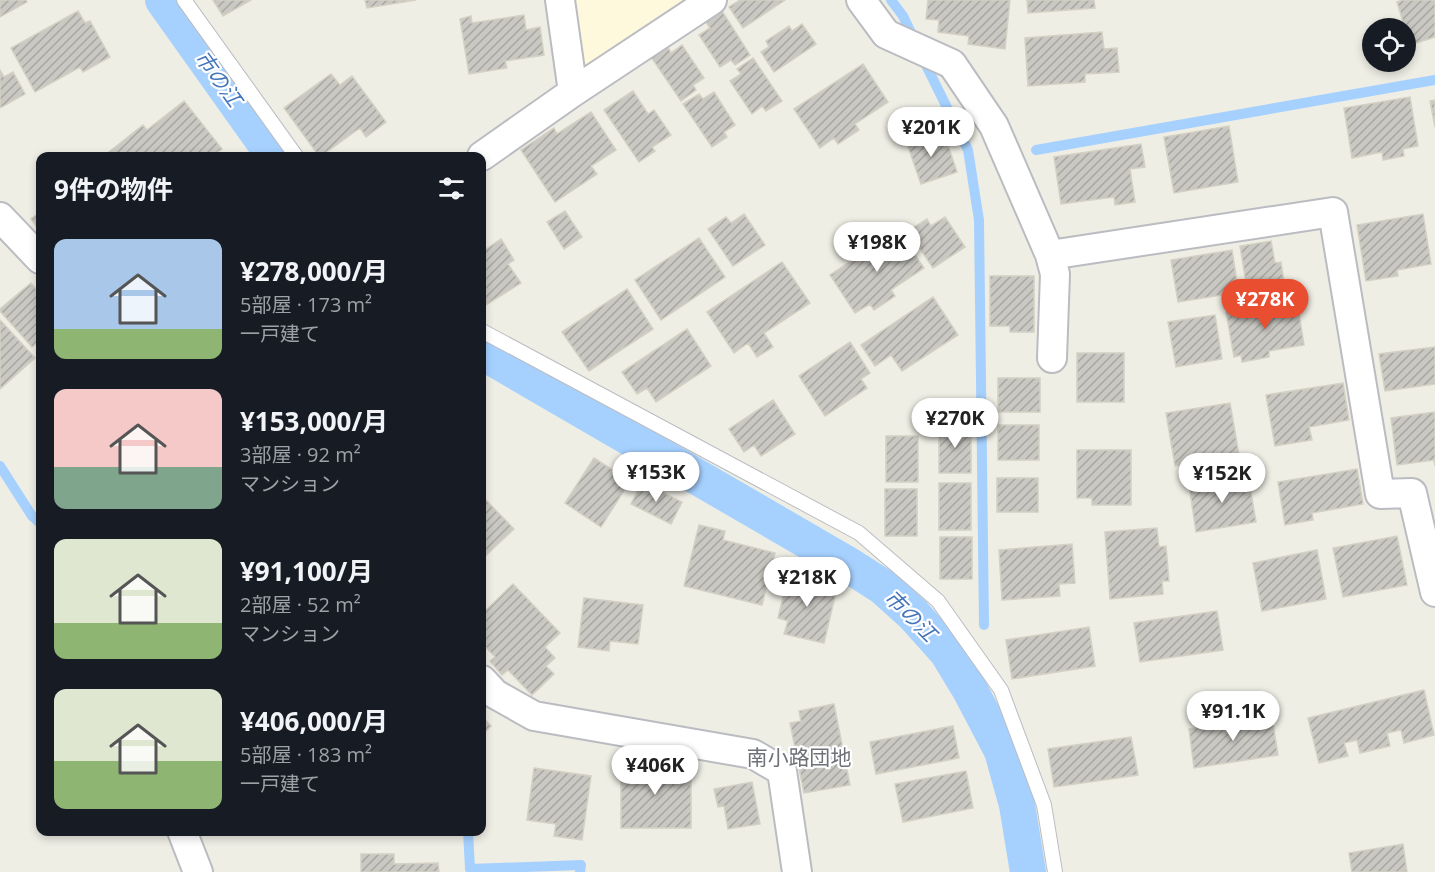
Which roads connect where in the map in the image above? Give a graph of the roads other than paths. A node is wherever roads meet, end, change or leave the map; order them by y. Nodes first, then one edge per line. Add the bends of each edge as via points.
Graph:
1 (184, 0) edge
2 (560, 0) edge
3 (712, 0) edge
4 (861, 0) edge
5 (573, 92) junction
6 (293, 152) edge
7 (486, 153) edge
8 (0, 217) edge
9 (36, 255) edge
10 (1050, 255) junction
11 (486, 333) edge
12 (1052, 358) dead end
13 (1435, 592) edge
14 (486, 684) edge
15 (185, 836) edge
16 (198, 872) edge
17 (797, 872) edge
18 (1055, 872) edge

1 - 6 lane
2 - 5 street
3 - 5 street
4 - 10 street via 886,34 952,64 994,126
5 - 7 street
8 - 9 street
10 - 12 street via 1054,274
10 - 13 street via 1334,212 1380,494 1412,493
11 - 18 lane via 859,534 939,601 1000,690 1044,805
14 - 17 street via 495,694 534,716 753,754 782,771
15 - 16 street

